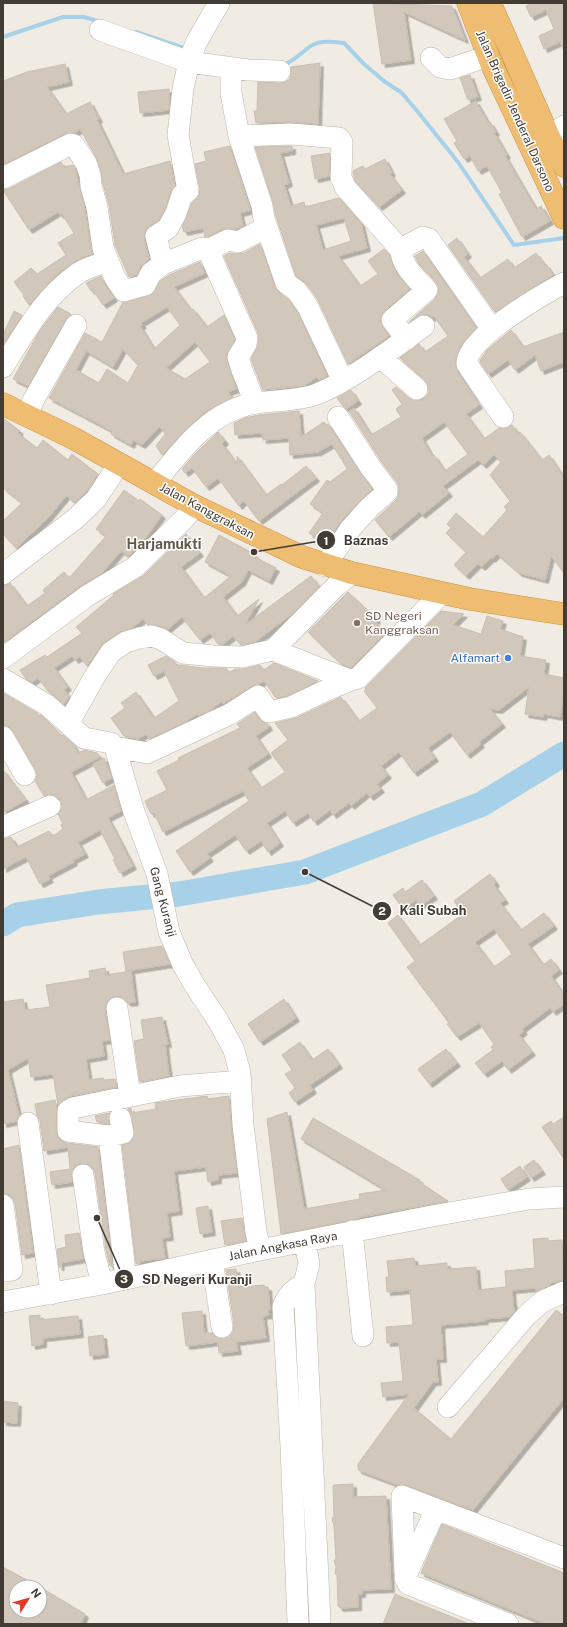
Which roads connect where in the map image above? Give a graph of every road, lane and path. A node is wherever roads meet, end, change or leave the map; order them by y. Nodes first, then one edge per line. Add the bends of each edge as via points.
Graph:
1 (219, 3) edge
2 (468, 3) edge
3 (490, 3) edge
4 (100, 30) dead end
5 (192, 54) junction
6 (488, 56) junction
7 (431, 58) dead end
8 (231, 68) junction
9 (280, 71) dead end
10 (556, 132) edge
11 (239, 136) junction
12 (564, 166) edge
13 (3, 178) edge
14 (564, 217) edge
15 (267, 227) junction
16 (402, 249) junction
17 (208, 250) junction
18 (108, 261) junction
19 (164, 264) junction
20 (564, 283) edge
21 (76, 324) dead end
22 (424, 326) dead end
23 (492, 330) junction
24 (407, 339) junction
25 (380, 357) junction
26 (3, 367) edge
27 (343, 381) junction
28 (417, 389) dead end
29 (255, 403) junction
30 (3, 404) edge
31 (27, 415) junction
32 (338, 417) dead end
33 (503, 417) dead end
34 (120, 464) junction
35 (155, 483) junction
36 (195, 506) junction
37 (325, 566) junction
38 (352, 573) junction
39 (3, 574) edge
40 (442, 593) junction
41 (564, 614) edge
42 (273, 650) junction
43 (3, 658) edge
44 (3, 679) edge
45 (352, 680) junction
46 (68, 724) junction
47 (3, 737) edge
48 (115, 747) junction
49 (25, 775) dead end
50 (50, 806) dead end
51 (3, 827) edge
52 (117, 1008) dead end
53 (241, 1080) junction
54 (130, 1096) junction
55 (120, 1118) dead end
56 (28, 1123) dead end
57 (108, 1136) junction
58 (83, 1175) dead end
59 (564, 1197) edge
60 (3, 1204) edge
61 (352, 1232) junction
62 (307, 1249) junction
63 (260, 1250) junction
64 (212, 1260) junction
65 (8, 1270) edge
66 (126, 1278) junction
67 (102, 1284) junction
68 (564, 1292) edge
69 (51, 1294) junction
70 (10, 1301) edge
71 (222, 1327) dead end
72 (363, 1336) dead end
73 (448, 1407) dead end
74 (301, 1446) junction
75 (436, 1509) junction
76 (564, 1558) edge
77 (405, 1578) junction
78 (324, 1622) edge
79 (296, 1623) edge
80 (508, 1624) edge

1 - 5 street
2 - 6 highway, Jalan Brigadir Jenderal Darsono
3 - 10 highway, Jalan Brigadir Jenderal Darsono
4 - 5 street
5 - 8 street
5 - 19 street via 183,88 178,135 188,191 182,196 168,228 156,236
6 - 7 street via 450,69 440,67
6 - 14 highway, Jalan Brigadir Jenderal Darsono
8 - 9 street
8 - 11 street via 231,93
10 - 12 highway, Jalan Brigadir Jenderal Darsono
11 - 15 street
11 - 16 street via 290,134 339,138 342,142 343,182 391,240
13 - 18 street via 71,144 74,145 86,163 90,175 102,248
15 - 17 street via 238,242 228,240
15 - 27 street via 286,283 297,291 308,307
16 - 23 street via 422,238 429,239
16 - 24 street via 401,258 405,265 427,290 392,320
17 - 19 street via 202,248
17 - 29 street via 247,338 238,357
18 - 19 street via 124,291 145,285 151,273
18 - 26 street via 77,274 38,310
20 - 23 street via 514,313
21 - 31 street
22 - 24 street
23 - 33 street via 466,359
24 - 25 street
25 - 27 street
25 - 28 street
27 - 29 street via 316,394
29 - 35 street via 233,409 211,423 190,441
30 - 31 highway, Jalan Kanggraksan
31 - 34 highway, Jalan Kanggraksan
32 - 37 street via 387,492 351,528
34 - 35 highway, Jalan Kanggraksan
34 - 39 street via 96,499 75,519
35 - 36 highway, Jalan Kanggraksan
36 - 37 highway, Jalan Kanggraksan via 276,546
36 - 43 street via 135,566 87,596
37 - 38 highway, Jalan Kanggraksan
38 - 40 highway, Jalan Kanggraksan
38 - 42 street
40 - 41 highway, Jalan Kanggraksan
40 - 45 street via 358,678
42 - 45 street
42 - 46 street via 242,657 214,656 183,653 162,639 152,636 126,642 111,652
44 - 46 street via 47,705
45 - 48 street via 290,707 269,712 258,696 230,714 147,753
46 - 48 street via 84,738 111,743
47 - 49 street
48 - 53 street, Gang Kuranji via 157,874 168,932 183,965 234,1050
50 - 51 street
52 - 54 street
53 - 54 street via 180,1086
53 - 63 street, Gang Kuranji via 243,1125
54 - 57 street via 68,1111 68,1131
55 - 57 street via 123,1133
56 - 69 street
57 - 66 street
58 - 67 street via 94,1252
59 - 61 street, Jalan Angkasa Raya via 529,1199
60 - 65 street
61 - 62 street, Jalan Angkasa Raya
61 - 72 street
62 - 63 street, Jalan Angkasa Raya
62 - 74 street via 309,1264 304,1284
63 - 64 street, Jalan Angkasa Raya
64 - 66 street, Jalan Angkasa Raya
64 - 71 street
65 - 70 street
66 - 67 street, Jalan Angkasa Raya
67 - 69 street, Jalan Angkasa Raya
68 - 73 street via 543,1301 527,1315
69 - 70 street, Jalan Angkasa Raya
74 - 78 street
74 - 79 street
75 - 76 street
75 - 77 street
75 - 77 street via 402,1496
77 - 80 street via 408,1584
78 - 79 street via 309,1619

